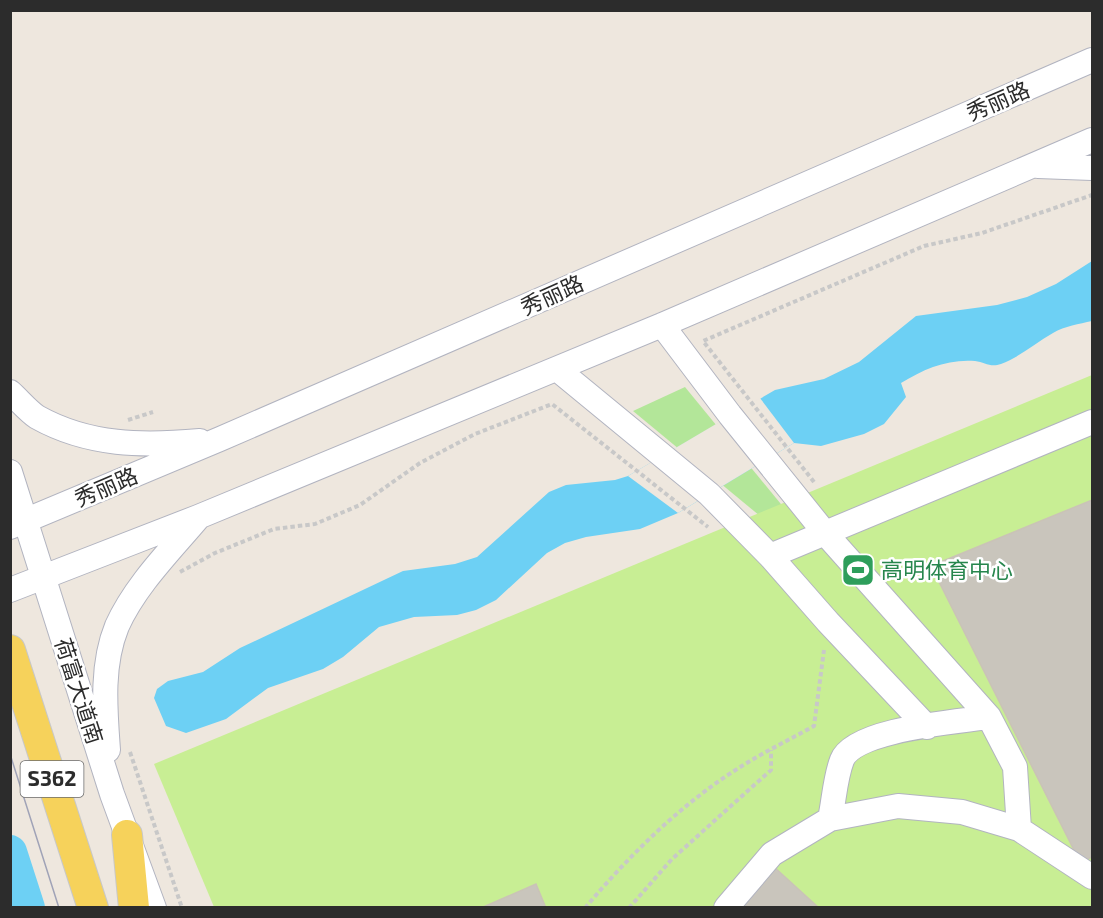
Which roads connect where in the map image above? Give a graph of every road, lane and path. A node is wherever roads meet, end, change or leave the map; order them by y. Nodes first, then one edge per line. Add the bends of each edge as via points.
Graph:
1 (1092, 60) edge
2 (1092, 140) edge
3 (1030, 166) junction
4 (1092, 168) edge
5 (1092, 195) edge
6 (662, 325) junction
7 (556, 369) junction
8 (10, 392) edge
9 (153, 412) dead end
10 (122, 421) dead end
11 (1092, 422) edge
12 (220, 439) junction
13 (10, 472) edge
14 (820, 490) dead end
15 (686, 508) dead end
16 (198, 518) junction
17 (18, 524) edge
18 (825, 532) junction
19 (770, 556) junction
20 (173, 578) dead end
21 (42, 580) junction
22 (10, 590) edge
23 (828, 622) junction
24 (10, 650) edge
25 (989, 717) junction
26 (927, 727) junction
27 (127, 745) dead end
28 (771, 750) junction
29 (112, 794) junction
30 (830, 819) junction
31 (1019, 829) junction
32 (127, 835) junction
33 (1092, 877) edge
34 (93, 908) edge
35 (134, 908) edge
36 (154, 908) edge
37 (182, 908) edge
38 (585, 908) edge
39 (629, 908) edge
40 (726, 908) edge

1 - 12 street, 秀丽路
2 - 3 street
3 - 4 street
3 - 6 street
5 - 14 path via 982,233 924,246 703,341
6 - 7 street
6 - 18 street
7 - 16 street
7 - 19 street via 709,494
8 - 12 street via 36,416 88,439 146,445
9 - 10 path
11 - 18 street
12 - 17 street, 秀丽路
13 - 17 street, 荷富大道南
15 - 20 path via 552,404 475,434 420,463 360,505 315,524 274,529 215,553
16 - 21 street
16 - 29 street via 141,586 117,627 107,665 105,712
17 - 21 street, 荷富大道南
18 - 19 street
18 - 25 street
19 - 23 street
21 - 22 street
21 - 29 street, 荷富大道南
23 - 26 street
23 - 28 path via 814,726
24 - 34 main road, S362
25 - 26 street
25 - 31 street via 1015,767
26 - 30 street via 861,741 843,758
27 - 37 path
28 - 38 path via 696,799 646,843
28 - 39 path via 771,770 672,858
29 - 32 street, 荷富大道南
30 - 31 street via 898,807 962,812
30 - 40 street via 772,854
31 - 33 street
32 - 35 main road
32 - 36 street, 荷富大道南

